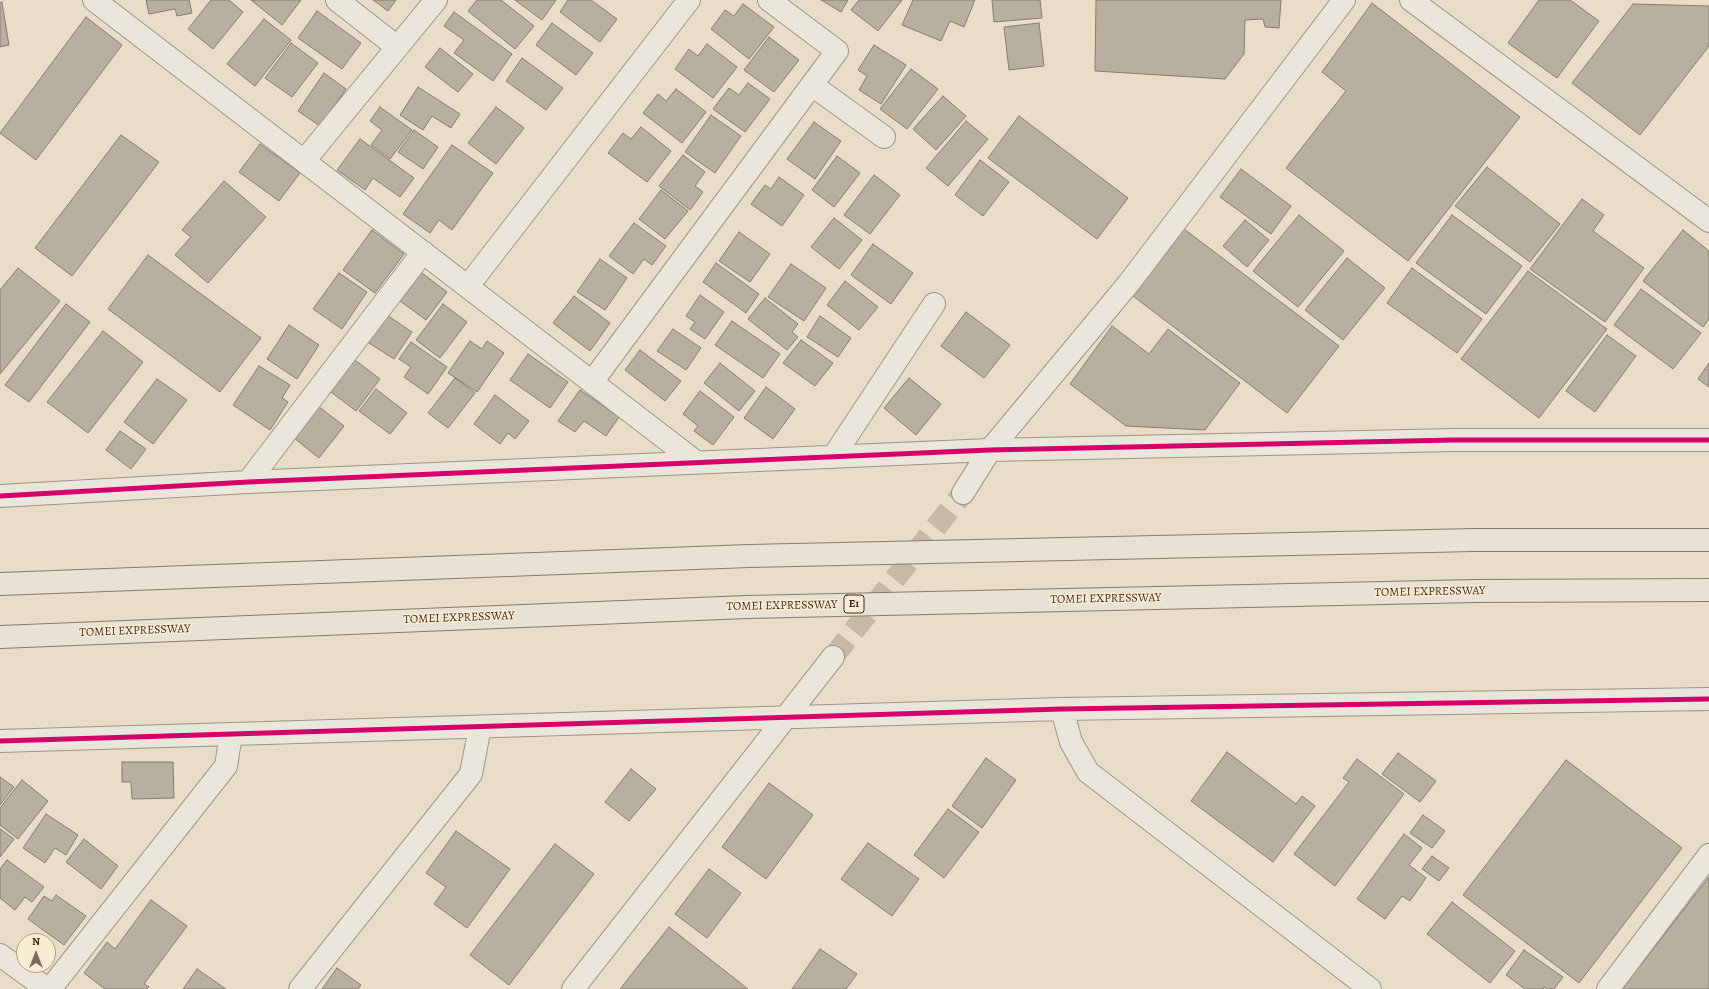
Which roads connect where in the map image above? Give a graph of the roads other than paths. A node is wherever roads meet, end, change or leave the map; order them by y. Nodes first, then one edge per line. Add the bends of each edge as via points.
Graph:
1 (94, 0) edge
2 (336, 0) edge
3 (436, 0) edge
4 (689, 0) edge
5 (769, 0) edge
6 (1344, 0) edge
7 (1411, 0) edge
8 (397, 47) junction
9 (812, 85) junction
10 (884, 136) dead end
11 (304, 161) junction
12 (1709, 220) edge
13 (423, 252) junction
14 (468, 286) junction
15 (934, 304) dead end
16 (592, 382) junction
17 (1709, 440) edge
18 (990, 450) junction
19 (833, 457) junction
20 (696, 462) junction
21 (248, 482) junction
22 (963, 492) tunnel mouth
23 (0, 496) edge
24 (1709, 540) edge
25 (0, 584) edge
26 (1709, 590) edge
27 (0, 637) edge
28 (832, 657) tunnel mouth
29 (1709, 699) edge
30 (1062, 708) junction
31 (785, 717) junction
32 (480, 727) junction
33 (231, 734) junction
34 (0, 741) edge
35 (1709, 856) edge
36 (0, 955) edge
37 (47, 989) edge
38 (50, 989) edge
39 (300, 989) edge
40 (573, 989) edge
41 (1369, 989) edge
42 (1608, 989) edge

1 - 11 street
2 - 8 street
3 - 8 street
4 - 14 street
5 - 9 street via 837,51
6 - 18 street via 1129,283
7 - 12 street
8 - 11 street
9 - 10 street
9 - 16 street
11 - 13 street
13 - 14 street
13 - 21 street
14 - 16 street
15 - 19 street
16 - 20 street
17 - 18 street via 1454,440
18 - 19 street
18 - 22 street
19 - 20 street
20 - 21 street
21 - 23 street
24 - 25 highway via 1466,541 749,556
26 - 27 highway, TOMEI EXPRESSWAY / E1 via 1475,591 747,607
28 - 31 street
29 - 30 street
30 - 31 street
30 - 41 street via 1071,742 1088,772
31 - 32 street
31 - 40 street
32 - 33 street
32 - 39 street via 471,774
33 - 34 street
33 - 38 street via 226,766
35 - 42 street
36 - 37 street

